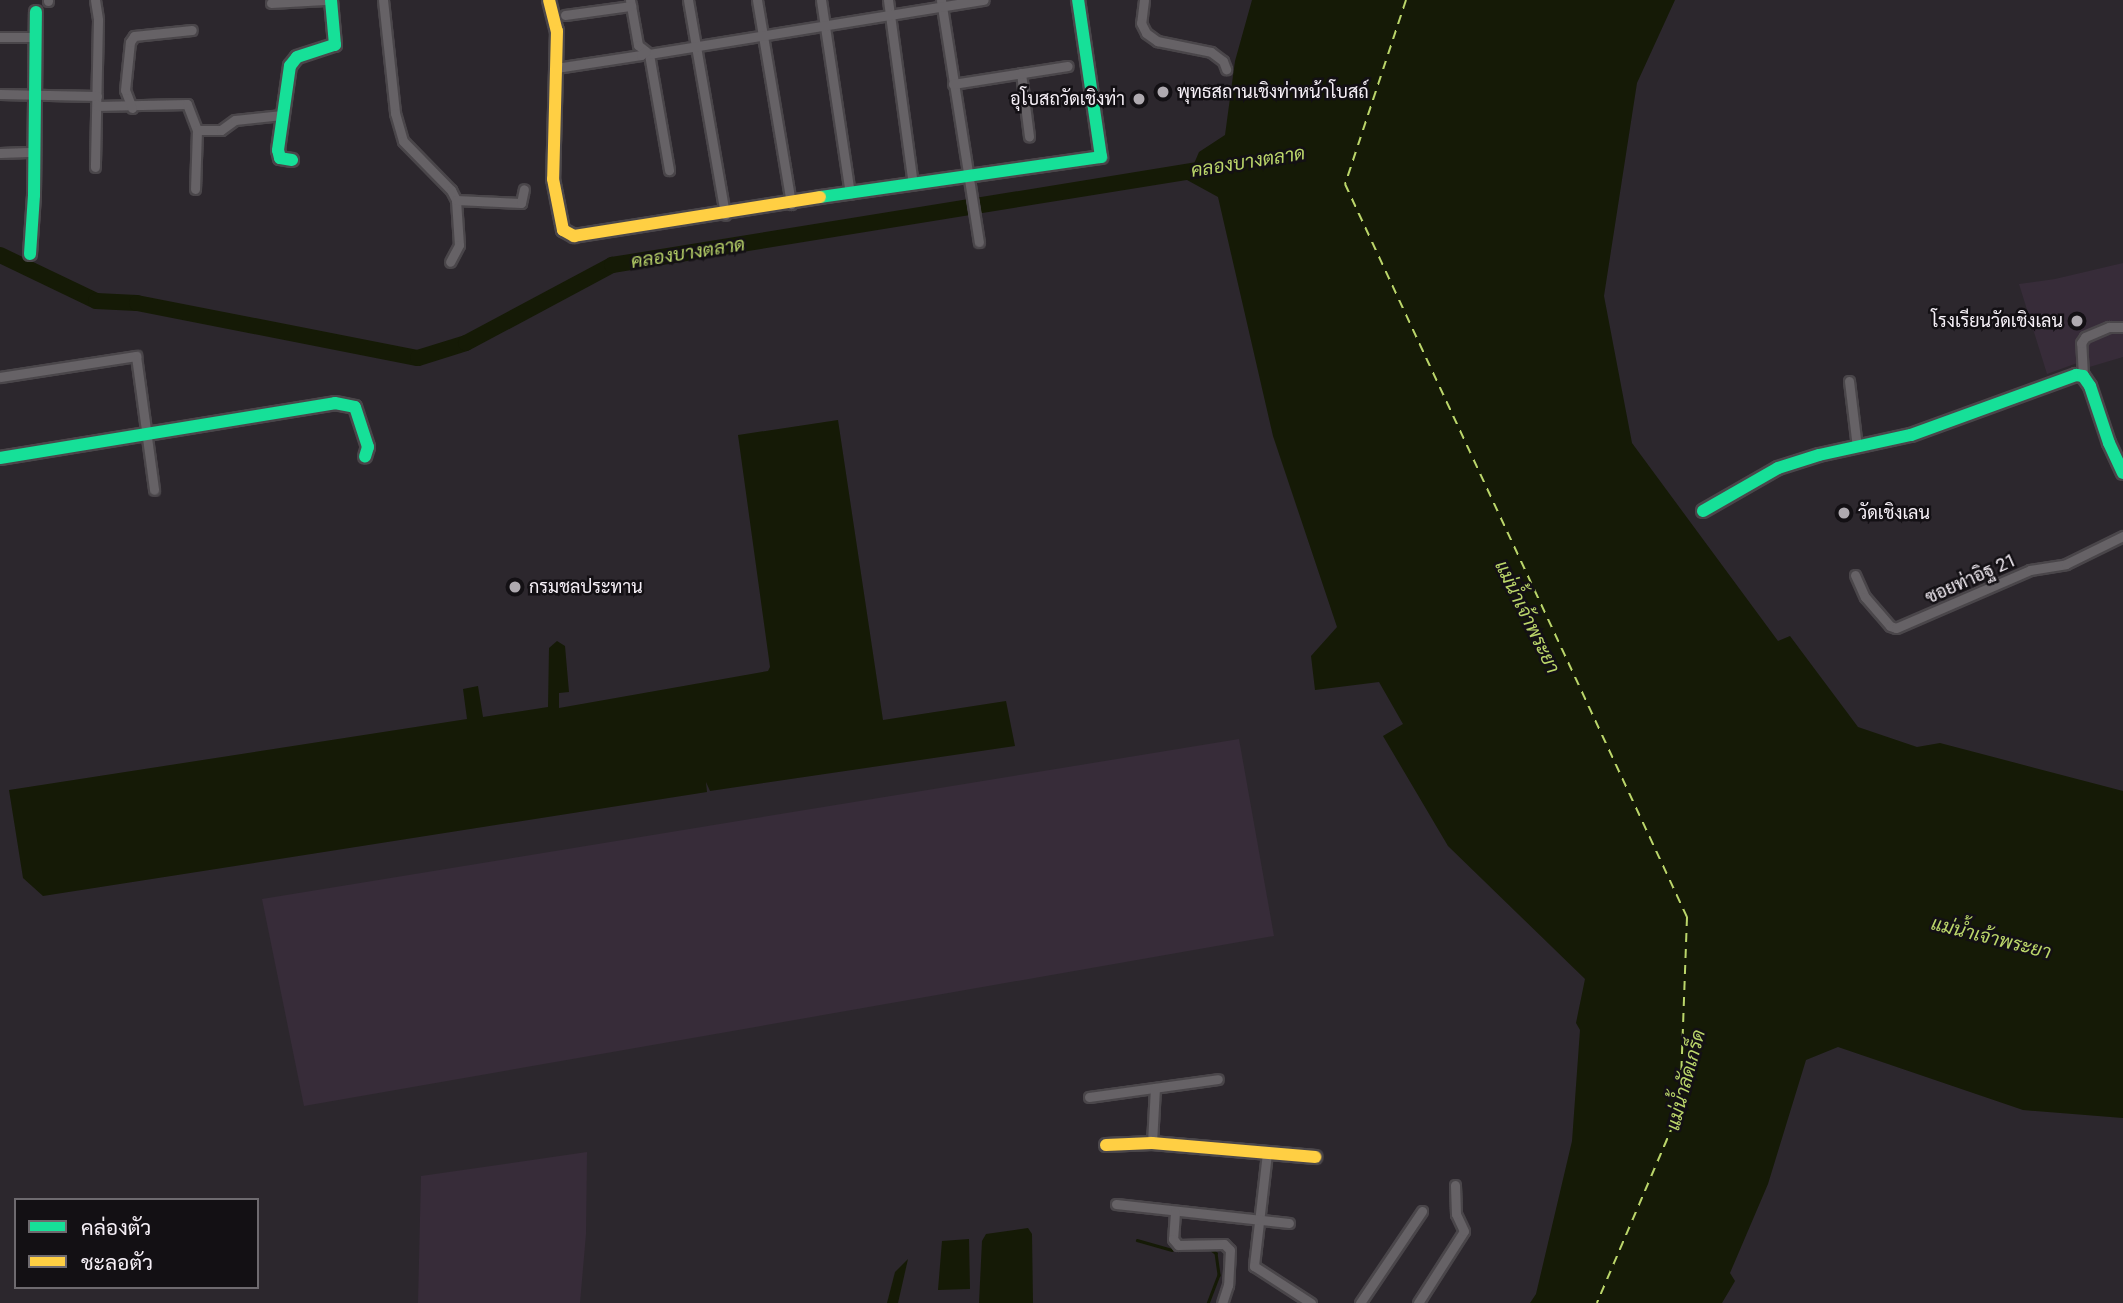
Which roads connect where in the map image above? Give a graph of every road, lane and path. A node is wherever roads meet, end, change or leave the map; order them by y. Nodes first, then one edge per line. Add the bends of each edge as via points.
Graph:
1 (95, 0) edge
2 (325, 0) edge
3 (331, 0) edge
4 (383, 0) edge
5 (549, 0) edge
6 (688, 0) edge
7 (757, 0) edge
8 (821, 0) edge
9 (888, 0) edge
10 (984, 0) edge
11 (1078, 0) edge
12 (1144, 0) edge
13 (271, 3) dead end
14 (631, 3) edge
15 (941, 4) edge
16 (36, 12) dead end
17 (565, 15) dead end
18 (890, 15) junction
19 (824, 26) junction
20 (192, 30) dead end
21 (762, 35) junction
22 (0, 37) edge
23 (35, 37) junction
24 (696, 46) junction
25 (648, 52) junction
26 (1068, 66) dead end
27 (556, 68) junction
28 (1226, 69) dead end
29 (1021, 73) junction
30 (953, 83) junction
31 (0, 94) edge
32 (35, 95) junction
33 (97, 101) junction
34 (132, 108) junction
35 (282, 115) junction
36 (197, 130) junction
37 (1029, 136) dead end
38 (35, 152) junction
39 (0, 153) edge
40 (292, 160) dead end
41 (95, 167) dead end
42 (669, 170) dead end
43 (969, 174) junction
44 (913, 184) junction
45 (195, 189) dead end
46 (524, 189) dead end
47 (850, 194) junction
48 (456, 200) junction
49 (791, 204) junction
50 (725, 215) junction
51 (979, 242) dead end
52 (30, 254) dead end
53 (450, 262) dead end
54 (2123, 327) edge
55 (2083, 376) junction
56 (0, 377) edge
57 (1849, 381) dead end
58 (145, 436) junction
59 (1857, 447) junction
60 (365, 457) dead end
61 (0, 458) edge
62 (2123, 472) edge
63 (153, 491) dead end
64 (1703, 511) dead end
65 (2123, 536) edge
66 (1855, 575) dead end
67 (1218, 1079) dead end
68 (1155, 1088) junction
69 (1088, 1097) dead end
70 (1152, 1143) junction
71 (1105, 1145) dead end
72 (1267, 1153) junction
73 (1315, 1157) dead end
74 (1455, 1185) dead end
75 (1116, 1204) dead end
76 (1422, 1211) dead end
77 (1175, 1212) junction
78 (1260, 1220) junction
79 (1289, 1223) dead end
80 (1222, 1303) edge
81 (1311, 1303) edge
82 (1360, 1303) edge
83 (1419, 1303) edge

1 - 33 street
2 - 13 street
3 - 35 street via 335,45 292,60
4 - 48 street via 395,113 403,141 452,190
5 - 27 street via 557,31
6 - 24 street
7 - 21 street
8 - 19 street
9 - 18 street
10 - 15 street
11 - 43 street via 1101,157
12 - 28 street via 1141,23 1146,33 1157,41 1211,52
14 - 17 street
14 - 25 street via 638,45
15 - 18 street
15 - 30 street
16 - 23 street
18 - 19 street
18 - 44 street
19 - 21 street
19 - 47 street
20 - 34 street via 134,36 125,90
21 - 24 street
21 - 49 street
22 - 23 street
23 - 32 street
24 - 25 street
24 - 50 street
25 - 27 street
25 - 42 street
26 - 29 street
27 - 50 street via 553,179 563,230 574,236
29 - 30 street
29 - 37 street
30 - 43 street
31 - 32 street
32 - 33 street
32 - 38 street
33 - 34 street
33 - 41 street
34 - 36 street via 187,104
35 - 36 street via 235,120 221,130
35 - 40 street via 280,158
36 - 45 street
38 - 39 street
38 - 52 street
43 - 44 street
43 - 51 street
44 - 47 street
46 - 48 street via 521,203
47 - 49 street
48 - 53 street via 459,245
49 - 50 street
54 - 55 street via 2109,327 2085,337 2081,343
55 - 59 street via 2067,376 1911,435
55 - 62 street
56 - 58 street via 136,356
57 - 59 street
58 - 60 street via 335,403 355,407 368,447
58 - 61 street
58 - 63 street
59 - 64 street via 1778,468
65 - 66 street, ซอยท่าอิฐ 21 via 2066,564 2030,570 1896,628 1865,597
67 - 68 street
68 - 69 street
68 - 70 street
70 - 71 street
70 - 72 street
72 - 73 street
72 - 78 street
74 - 83 street via 1456,1214 1464,1231
75 - 77 street
76 - 82 street
77 - 78 street
77 - 80 street via 1173,1239 1178,1245 1224,1244 1230,1250
78 - 79 street
78 - 81 street via 1254,1266

